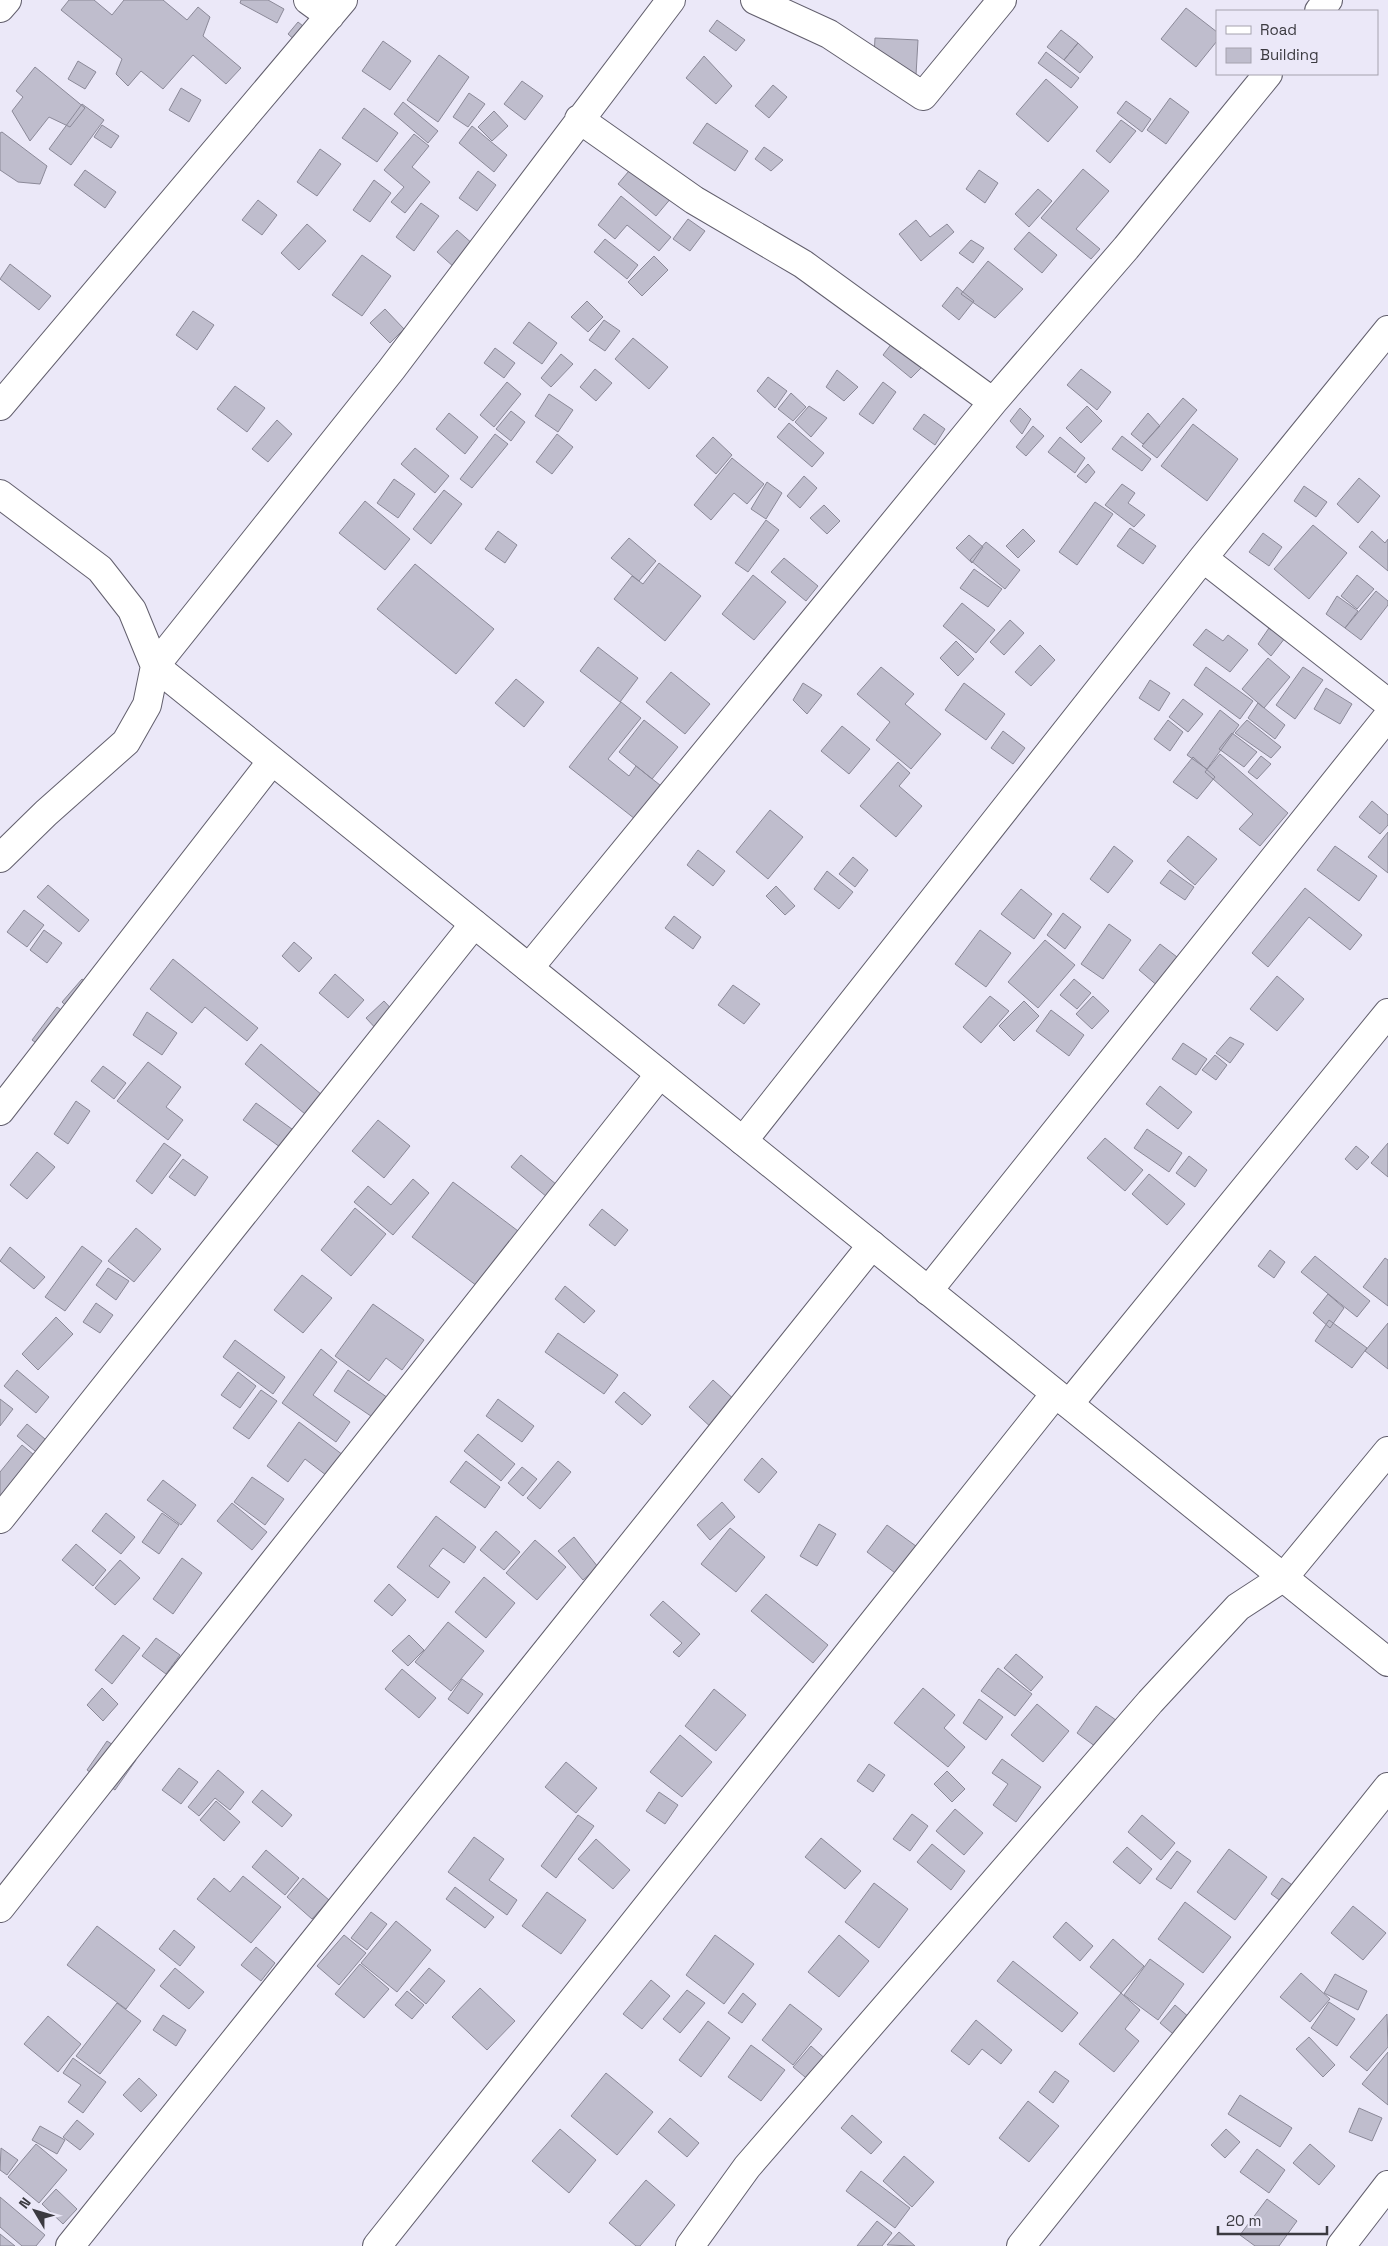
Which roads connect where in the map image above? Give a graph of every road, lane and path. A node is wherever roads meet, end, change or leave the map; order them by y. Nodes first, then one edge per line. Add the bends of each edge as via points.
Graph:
1 (7, 0) edge
2 (308, 0) edge
3 (671, 0) edge
4 (755, 0) edge
5 (1002, 0) edge
6 (1328, 0) edge
7 (0, 8) edge
8 (336, 8) edge
9 (1320, 10) edge
10 (1267, 75) edge
11 (580, 119) junction
12 (1388, 330) edge
13 (993, 402) junction
14 (0, 406) edge
15 (0, 494) edge
16 (1204, 558) junction
17 (155, 666) junction
18 (1388, 703) edge
19 (1388, 716) edge
20 (272, 761) junction
21 (0, 858) edge
22 (474, 924) junction
23 (529, 968) junction
24 (1388, 1013) edge
25 (660, 1074) junction
26 (0, 1111) edge
27 (743, 1141) junction
28 (872, 1245) junction
29 (928, 1291) junction
30 (1062, 1399) junction
31 (1388, 1451) edge
32 (0, 1519) edge
33 (1284, 1577) junction
34 (1388, 1662) edge
35 (1388, 1787) edge
36 (0, 1908) edge
37 (1388, 2185) edge
38 (70, 2246) edge
39 (377, 2246) edge
40 (690, 2246) edge
41 (1020, 2246) edge
42 (1340, 2246) edge

1 - 7 street
2 - 8 street
3 - 11 street
4 - 5 street via 829,34 923,96
6 - 9 street
8 - 14 street
10 - 13 street via 1126,248
11 - 13 street via 694,200 803,264
11 - 17 street via 390,370
12 - 16 street
13 - 23 street
15 - 17 street via 100,569 132,610
16 - 18 street
16 - 27 street
17 - 20 street
17 - 21 street via 147,706 126,742
19 - 29 street
20 - 22 street
20 - 26 street
22 - 23 street
22 - 32 street
23 - 25 street
24 - 30 street
25 - 27 street
25 - 36 street
27 - 28 street
28 - 29 street
28 - 38 street
29 - 30 street
30 - 33 street
30 - 39 street
31 - 33 street
33 - 34 street
33 - 40 street via 1238,1607 1150,1702 747,2167
35 - 41 street
37 - 42 street

